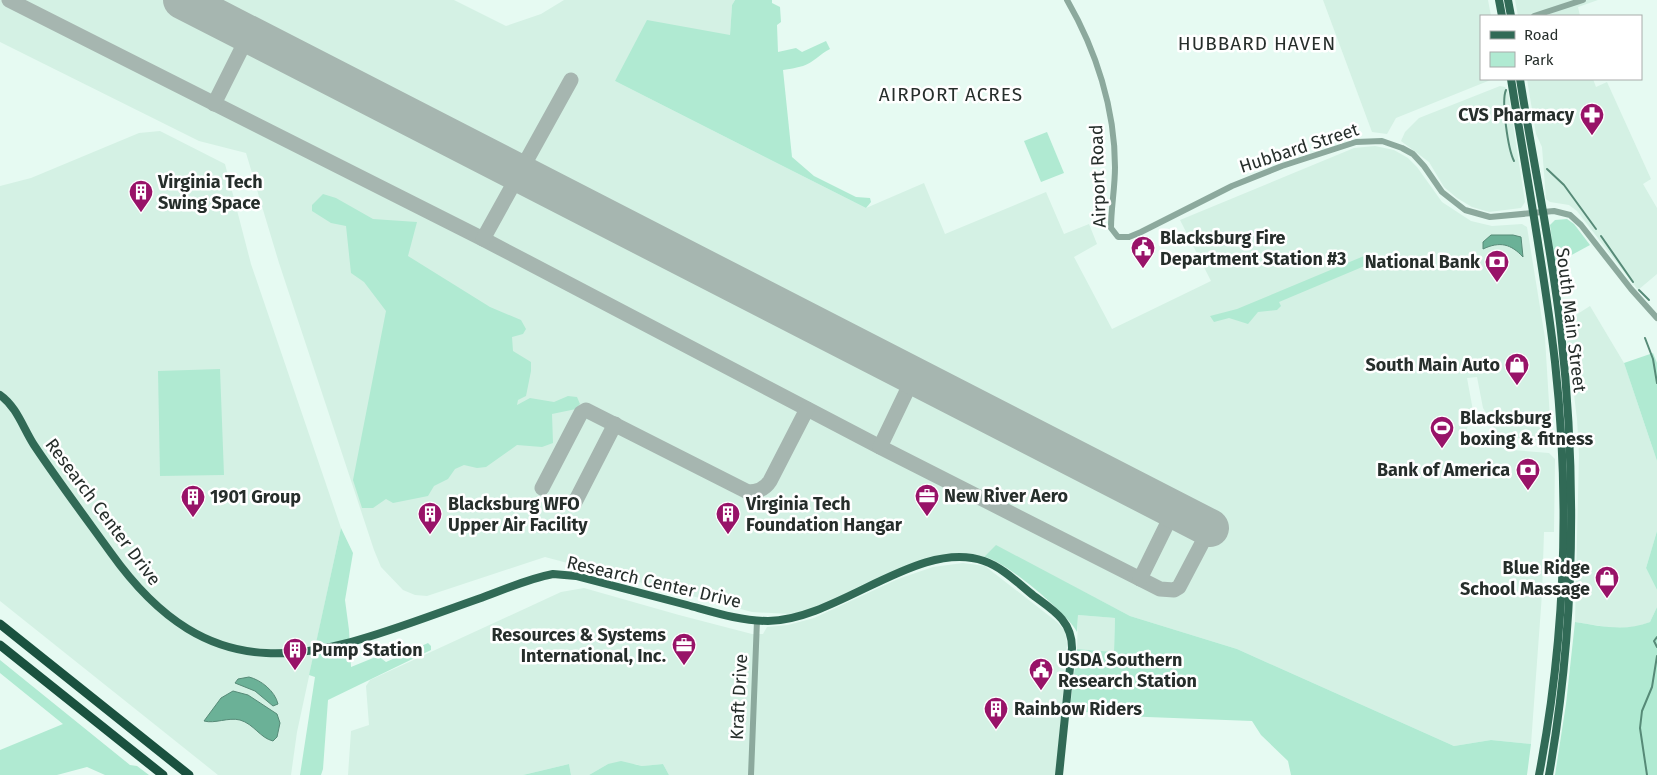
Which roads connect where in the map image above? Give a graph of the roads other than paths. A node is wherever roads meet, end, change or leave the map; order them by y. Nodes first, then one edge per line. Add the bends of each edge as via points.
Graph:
1 (1067, 0) edge
2 (1499, 0) edge
3 (1508, 0) edge
4 (1583, 0) edge
5 (1502, 15) edge
6 (1511, 15) edge
7 (1537, 15) edge
8 (1511, 80) edge
9 (1520, 80) edge
10 (1541, 212) junction
11 (1532, 213) junction
12 (1118, 237) joint
13 (1657, 318) edge
14 (0, 395) edge
15 (757, 620) junction
16 (0, 624) edge
17 (0, 645) edge
18 (1543, 755) junction
19 (1552, 757) junction
20 (163, 775) edge
21 (190, 775) edge
22 (751, 775) edge
23 (1059, 775) edge
24 (1539, 775) edge
25 (1548, 775) edge

1 - 12 street, Airport Road via 1086,39 1108,102 1115,148 1111,228
2 - 5 main road
3 - 6 main road
4 - 7 street
8 - 11 main road, South Main Street
9 - 10 main road, South Main Street
10 - 11 street, Hubbard Street
10 - 13 street, Hubbard Street via 1561,212 1575,219
10 - 19 main road, South Main Street via 1560,330 1571,482 1568,627
11 - 12 street, Hubbard Street via 1490,217 1465,210 1442,192 1413,154 1387,142 1363,140 1250,178 1141,232 1126,238
11 - 18 main road, South Main Street via 1555,363 1562,477 1559,611
14 - 15 main road, Research Center Drive via 15,410 34,446 138,589 184,627 237,649 281,655 354,640 553,574 576,576 729,616
15 - 22 street, Kraft Drive
15 - 23 main road, Research Center Drive via 782,620 812,612 936,560 973,558 992,564 1059,615 1070,632 1072,648
16 - 21 highway
17 - 20 highway
18 - 19 main road
18 - 24 main road, South Main Street
19 - 25 main road, South Main Street

